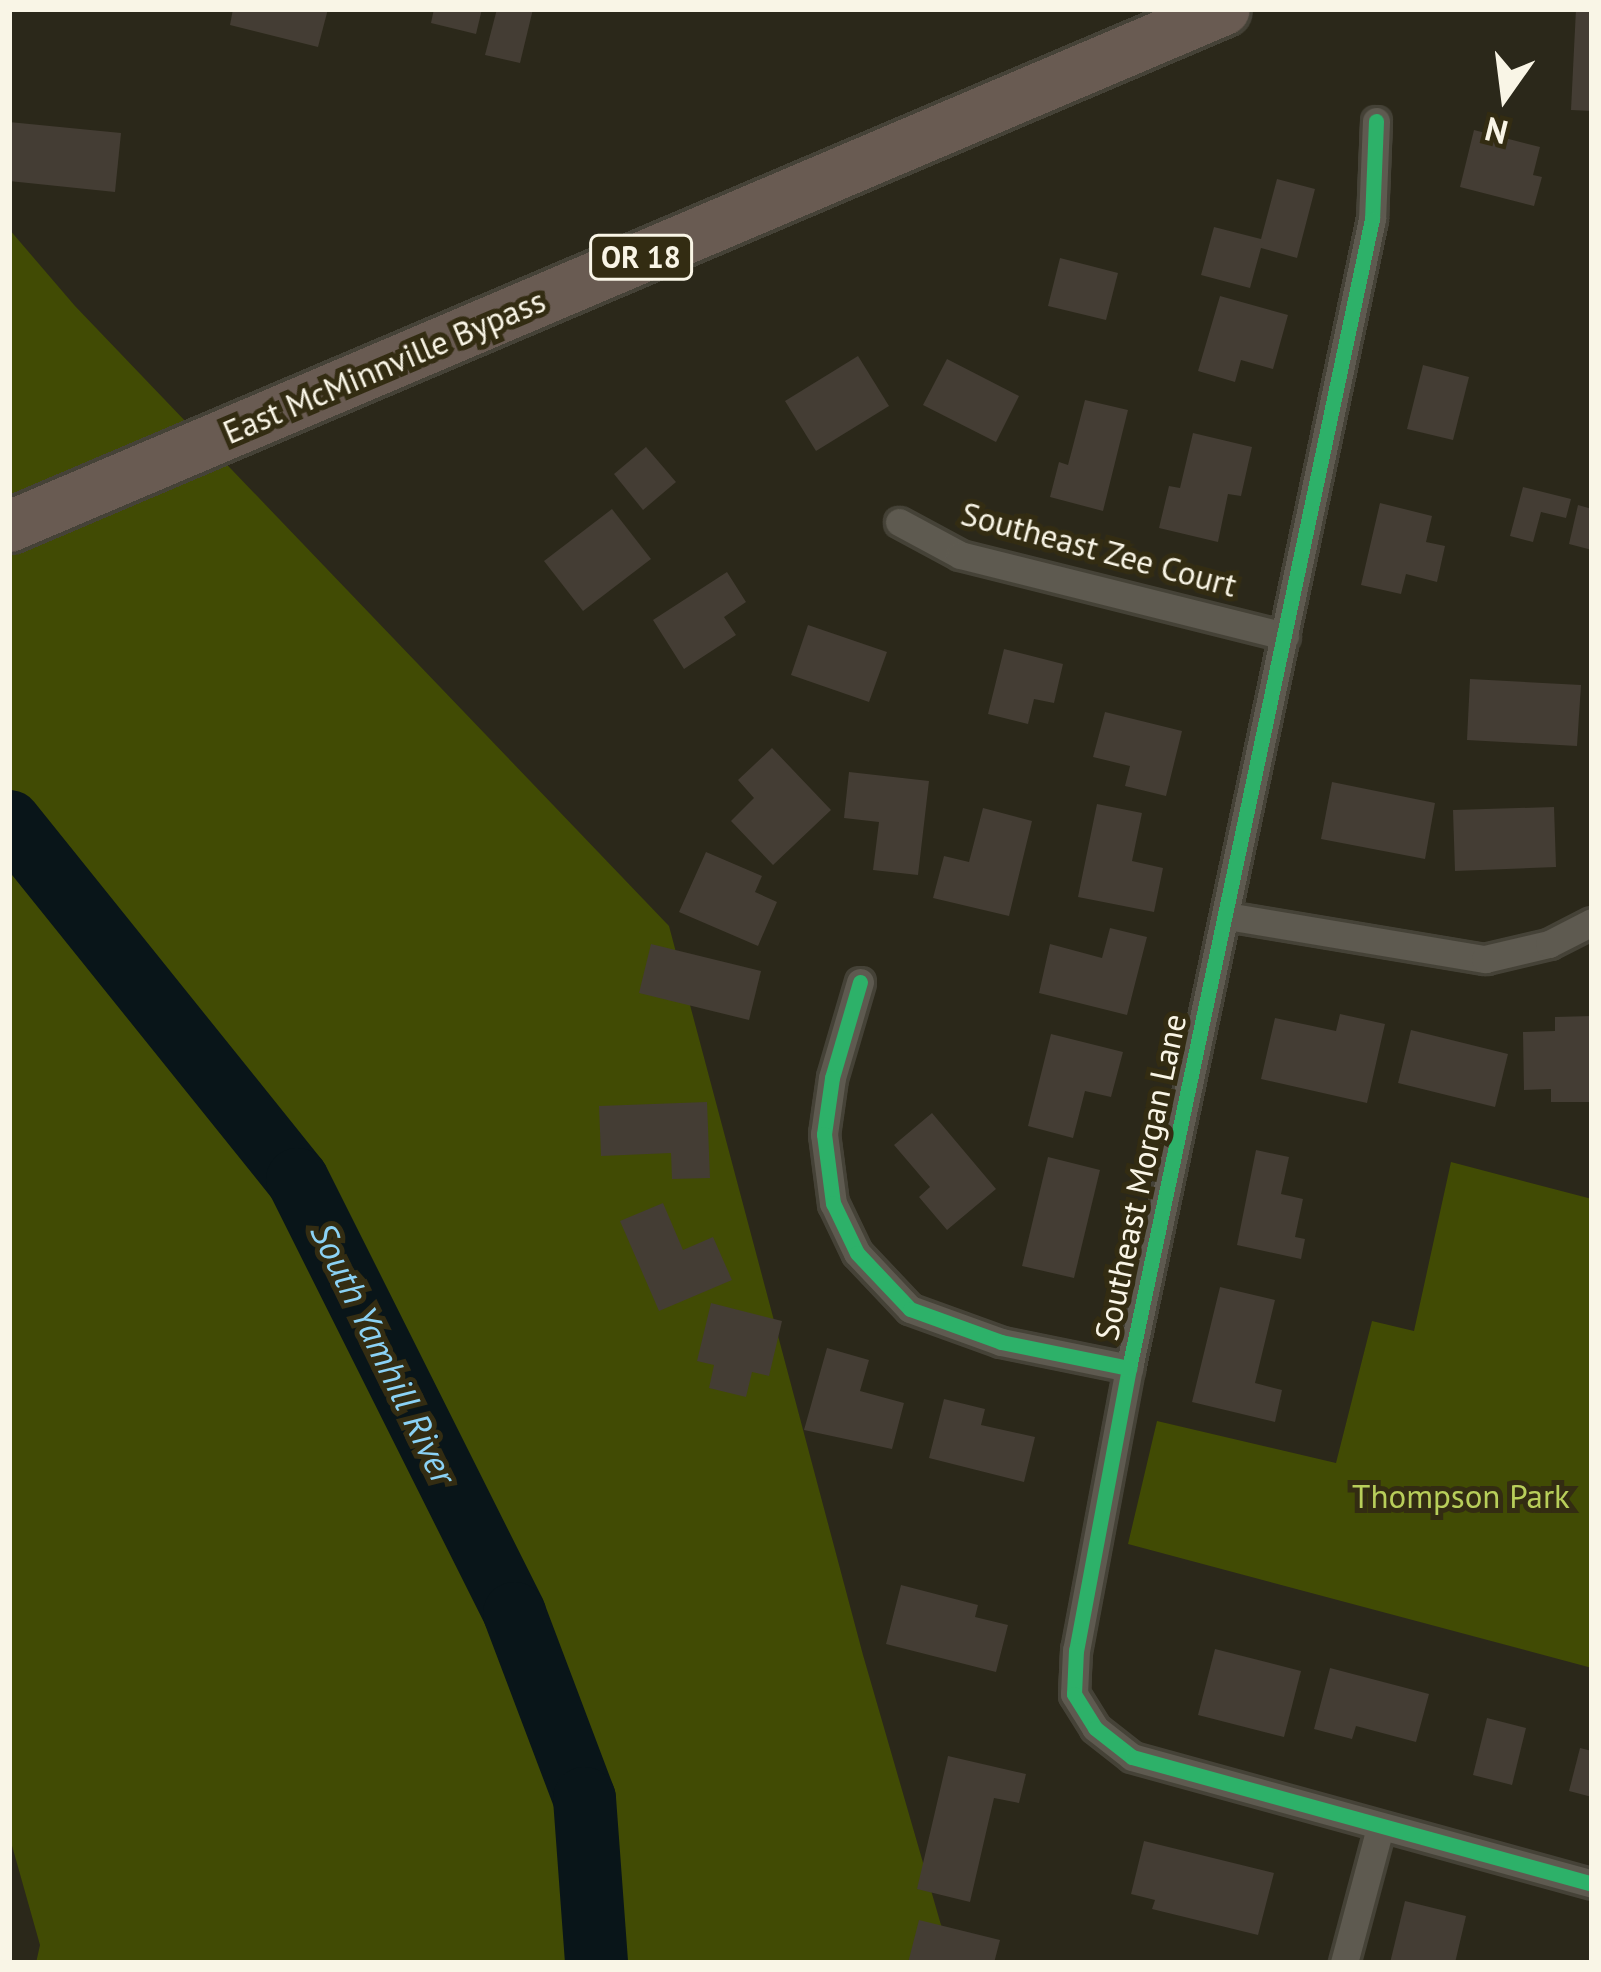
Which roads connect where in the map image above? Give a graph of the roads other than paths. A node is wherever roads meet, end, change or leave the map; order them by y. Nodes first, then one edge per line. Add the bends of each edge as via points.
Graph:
1 (1224, 9) edge
2 (1376, 121) dead end
3 (899, 522) dead end
4 (9, 526) edge
5 (1285, 636) junction
6 (1227, 916) junction
7 (1592, 922) edge
8 (860, 982) dead end
9 (1129, 1368) junction
10 (1380, 1828) junction
11 (1592, 1884) edge
12 (1344, 1963) edge

1 - 4 highway, East McMinnville Bypass / OR 18
2 - 5 street, Southeast Morgan Lane via 1372,219
3 - 5 street, Southeast Zee Court via 961,555
5 - 6 street, Southeast Morgan Lane
6 - 7 street via 1485,959 1549,944
6 - 9 street, Southeast Morgan Lane
8 - 9 street via 824,1134 833,1204 857,1253 910,1309 1001,1342
9 - 10 street, Southeast Morgan Lane via 1074,1694 1095,1728 1132,1757
10 - 11 street, Southeast Morgan Lane
10 - 12 street

